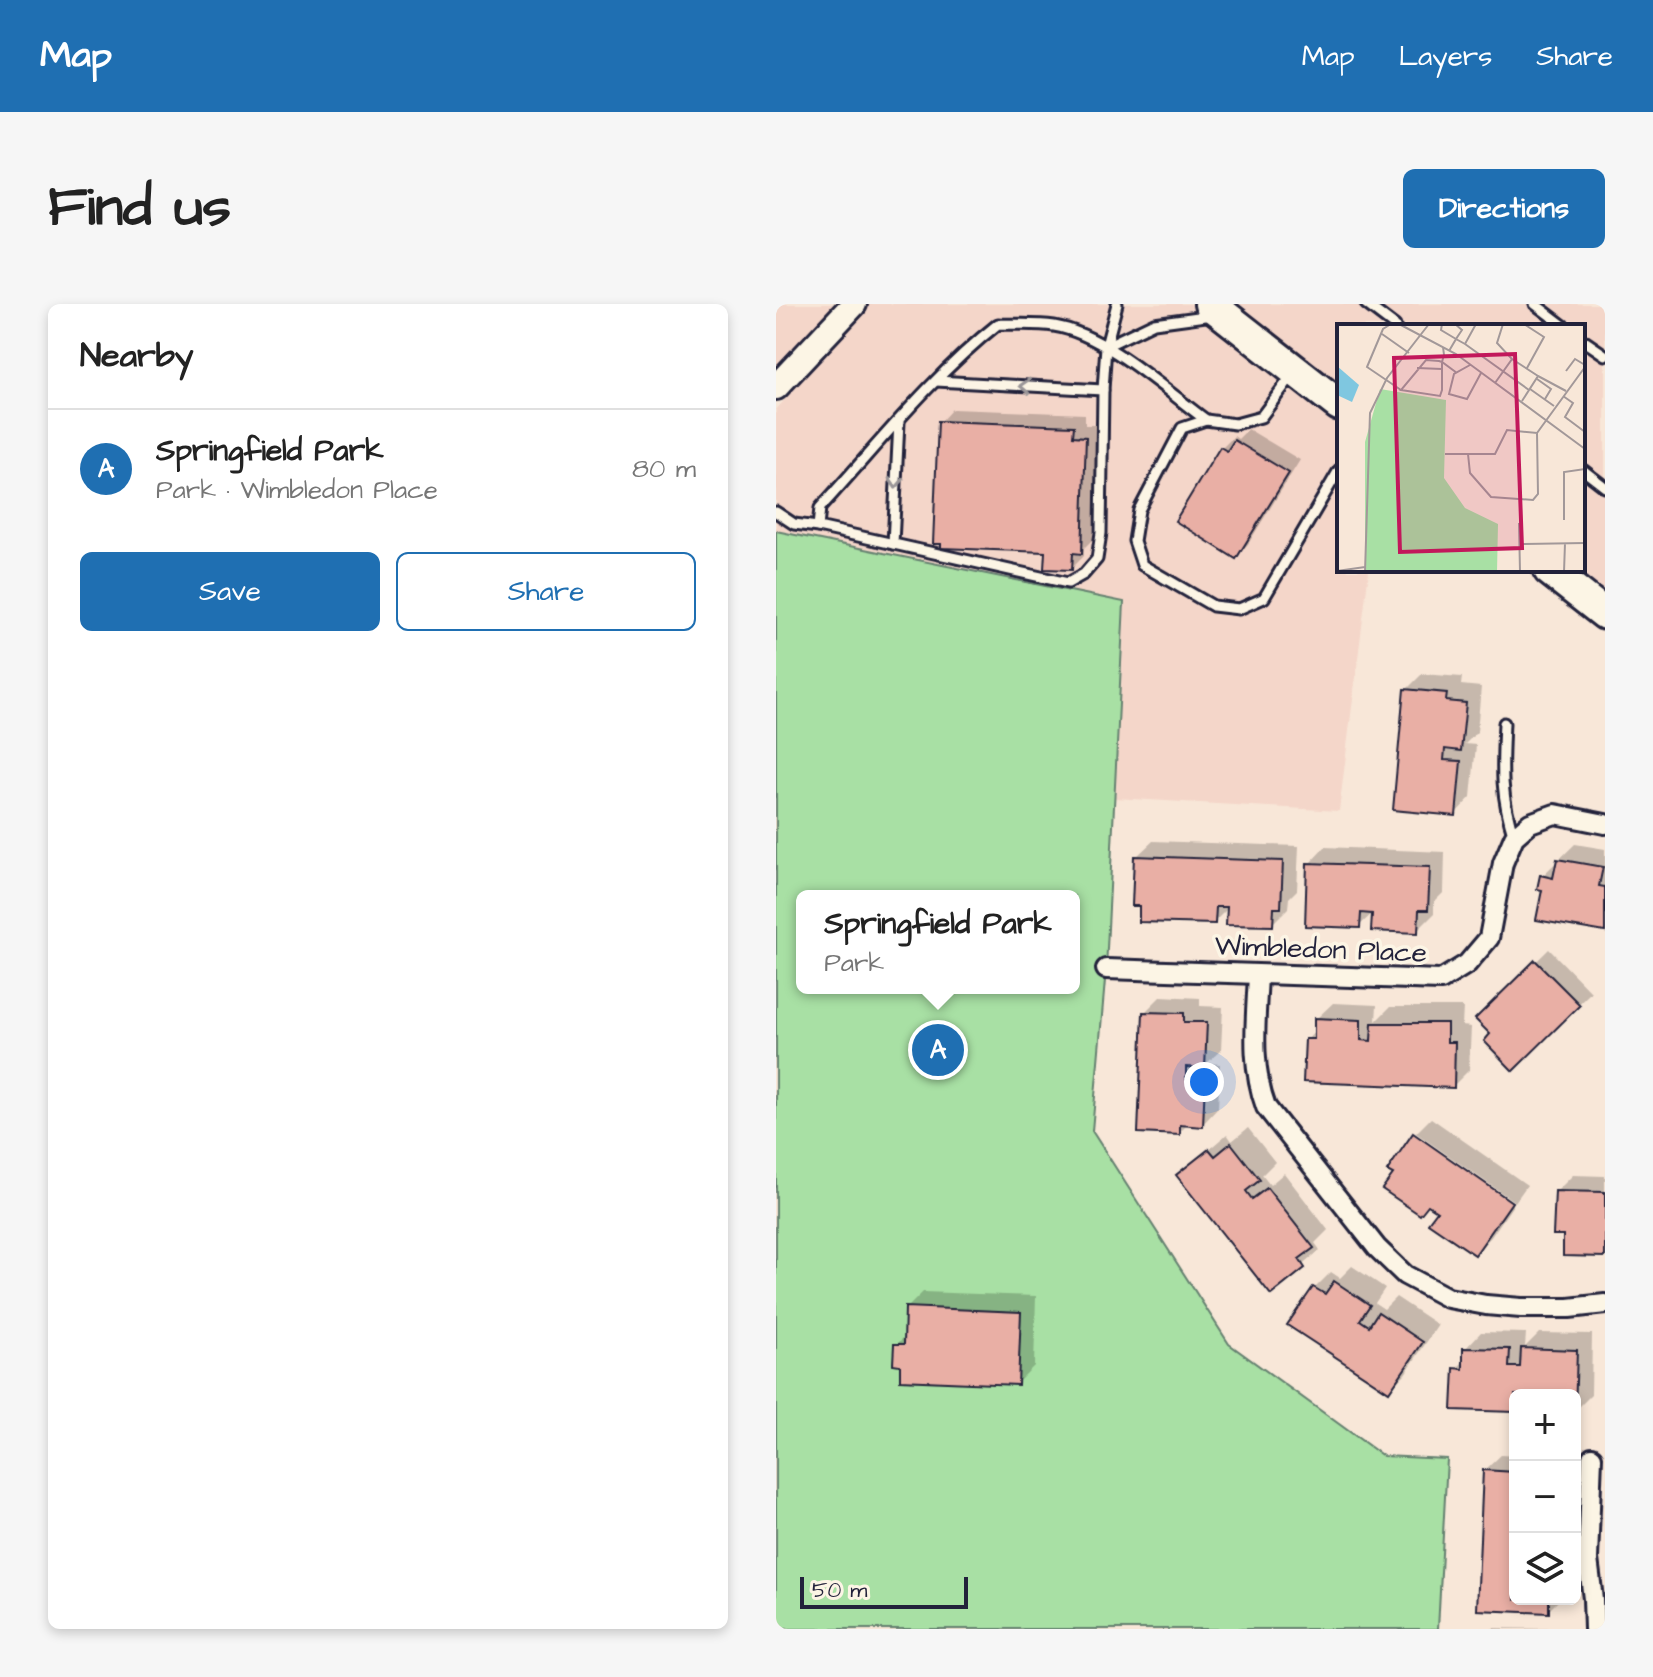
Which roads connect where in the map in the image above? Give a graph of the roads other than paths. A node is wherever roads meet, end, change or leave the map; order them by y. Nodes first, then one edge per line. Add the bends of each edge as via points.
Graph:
1 (854, 304) edge
2 (1117, 304) edge
3 (1366, 304) edge
4 (1535, 304) edge
5 (1216, 309) edge
6 (1392, 324) edge
7 (1561, 324) edge
8 (1585, 341) edge
9 (1106, 346) junction
10 (1605, 355) edge
11 (1295, 370) junction
12 (936, 381) junction
13 (776, 387) edge
14 (1103, 390) junction
15 (1337, 403) edge
16 (1206, 420) junction
17 (899, 422) junction
18 (1585, 472) edge
19 (1337, 473) edge
20 (1605, 487) edge
21 (776, 512) edge
22 (818, 527) junction
23 (893, 544) junction
24 (1552, 572) edge
25 (1605, 614) edge
26 (1504, 723) dead end
27 (1605, 824) edge
28 (1514, 837) junction
29 (1106, 969) dead end
30 (1258, 975) junction
31 (1605, 1304) edge
32 (1592, 1457) dead end
33 (1599, 1599) edge
34 (1594, 1629) edge

1 - 13 street
2 - 9 lane
3 - 6 lane
4 - 7 lane
5 - 9 lane via 1154,323
5 - 11 main road
8 - 10 lane
9 - 12 lane via 1055,326 998,324
9 - 14 lane
9 - 16 lane
11 - 15 main road
11 - 16 lane via 1261,417 1235,424
14 -> 12 lane
12 - 17 lane
14 - 23 lane via 1101,533 1097,559 1084,574 1068,583
16 - 19 lane via 1182,428 1139,510 1134,541 1142,565 1213,606 1239,609 1264,598
17 - 22 lane via 820,508
17 -> 23 lane
18 - 20 lane
21 - 22 lane via 794,524
22 - 23 lane
24 - 25 main road
26 - 28 lane via 1503,805
27 - 28 street, Wimbledon Place via 1555,814 1530,823
28 - 30 street, Wimbledon Place via 1503,863 1489,938 1467,964 1441,980
29 - 30 street, Wimbledon Place
30 - 31 street via 1254,1059 1266,1107 1377,1248 1405,1275 1448,1298 1486,1305
32 - 33 street via 1588,1559
33 - 34 street

